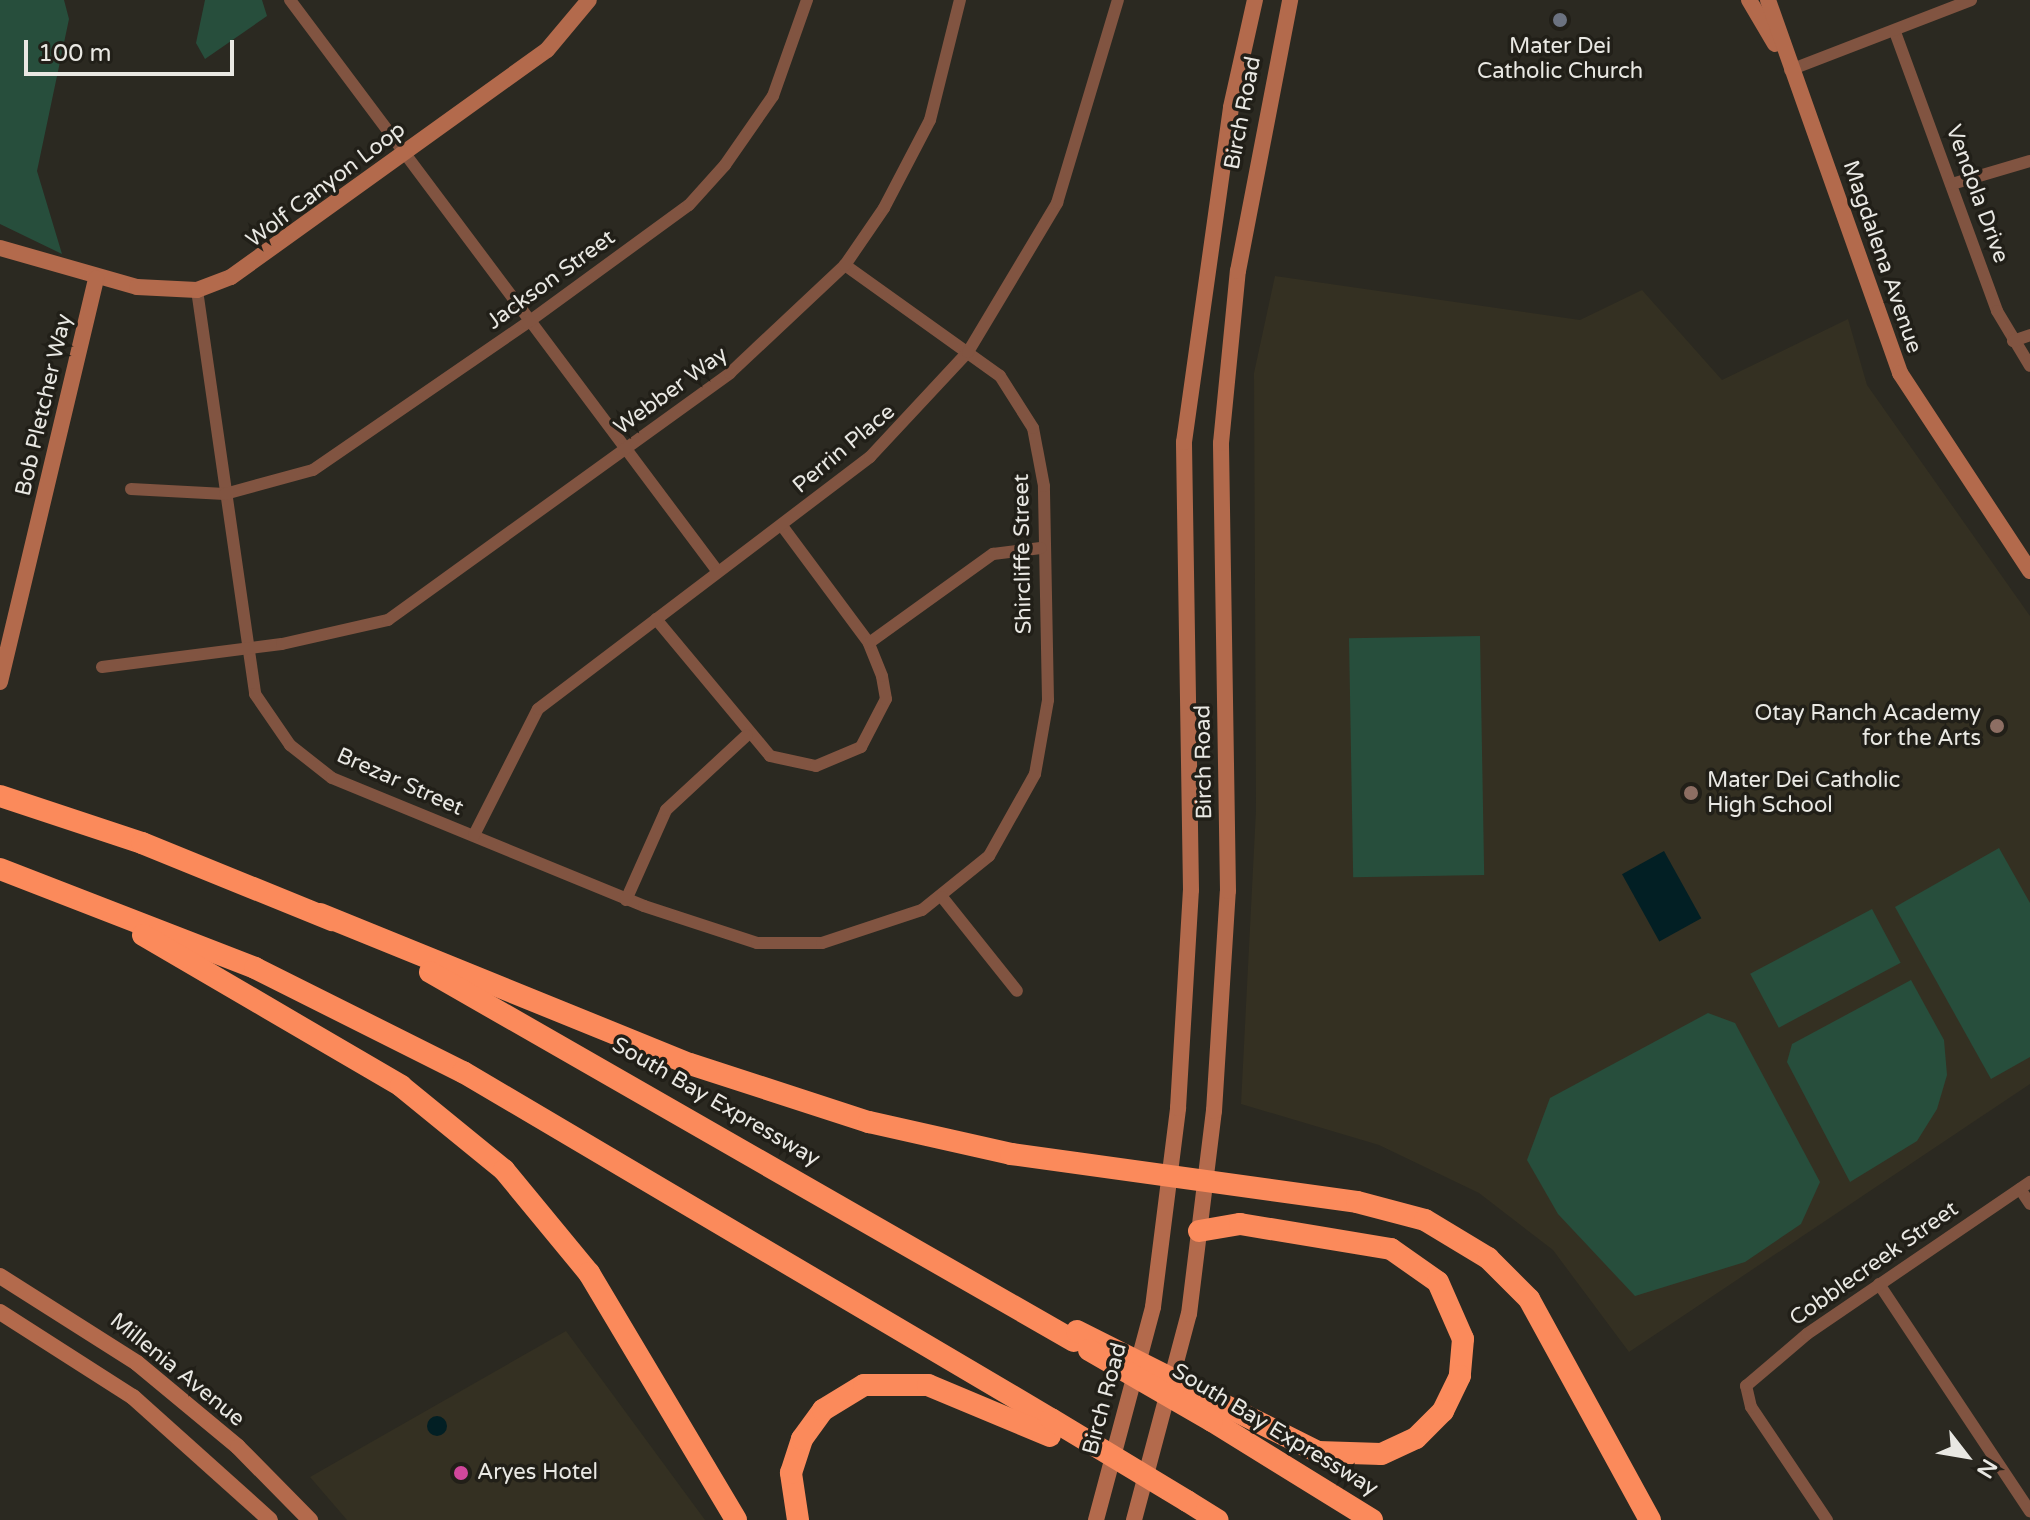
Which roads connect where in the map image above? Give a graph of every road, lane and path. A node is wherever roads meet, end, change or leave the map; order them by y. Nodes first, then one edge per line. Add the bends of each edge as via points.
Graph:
1 (290, 0) edge
2 (589, 0) edge
3 (807, 0) edge
4 (960, 0) edge
5 (1118, 0) edge
6 (1255, 0) edge
7 (1290, 0) edge
8 (1749, 0) edge
9 (1768, 0) edge
10 (1971, 0) edge
11 (1895, 32) junction
12 (1790, 70) junction
13 (406, 150) junction
14 (2030, 161) edge
15 (1952, 184) junction
16 (0, 248) edge
17 (845, 265) junction
18 (96, 278) junction
19 (197, 290) junction
20 (527, 323) junction
21 (2030, 335) edge
22 (2013, 341) junction
23 (968, 352) junction
24 (2030, 366) edge
25 (623, 451) junction
26 (131, 489) dead end
27 (225, 494) junction
28 (782, 526) junction
29 (1041, 548) junction
30 (2030, 571) edge
31 (718, 572) junction
32 (656, 619) junction
33 (869, 643) junction
34 (247, 650) junction
35 (102, 667) dead end
36 (0, 682) edge
37 (747, 735) junction
38 (10, 799) edge
39 (474, 835) junction
40 (2, 869) edge
41 (76, 897) junction
42 (942, 897) junction
43 (626, 900) junction
44 (320, 914) junction
45 (1017, 991) dead end
46 (1170, 1175) junction
47 (1206, 1180) junction
48 (2025, 1186) edge
49 (2030, 1204) edge
50 (1199, 1231) junction
51 (0, 1276) edge
52 (1879, 1284) junction
53 (0, 1312) edge
54 (109, 1342) junction
55 (93, 1366) junction
56 (1217, 1413) junction
57 (1051, 1428) junction
58 (2030, 1511) edge
59 (270, 1520) edge
60 (310, 1520) edge
61 (736, 1520) edge
62 (798, 1520) edge
63 (1096, 1520) edge
64 (1134, 1520) edge
65 (1217, 1520) edge
66 (1372, 1520) edge
67 (1650, 1520) edge
68 (1827, 1520) edge

1 - 13 street
2 - 13 main road, Wolf Canyon Loop via 547,50
3 - 20 street, Jackson Street via 771,102 725,165 689,205
4 - 17 street, Webber Way via 930,120
5 - 23 street, Perrin Place via 1057,203
6 - 46 main road, Birch Road via 1231,107 1184,442 1191,890
7 - 47 main road, Birch Road via 1238,271 1221,443 1228,891
8 - 12 main road, Magdalena Avenue
9 - 12 main road, Magdalena Avenue
10 - 11 street
11 - 12 street
11 - 15 street, Vendola Drive
12 - 30 main road, Magdalena Avenue via 1900,373
13 - 19 main road, Wolf Canyon Loop via 253,268
13 - 20 street
14 - 15 street
15 - 22 street, Vendola Drive
16 - 18 main road, Wolf Canyon Loop
17 - 23 street, Shircliffe Street
17 - 25 street, Webber Way via 770,341
18 - 19 main road, Wolf Canyon Loop
18 - 36 main road, Bob Pletcher Way
19 - 27 street, Brezar Street
20 - 25 street
20 - 27 street, Jackson Street via 334,460 279,484
21 - 22 street
22 - 24 street, Vendola Drive
23 - 28 street, Perrin Place via 905,425
23 - 29 street, Shircliffe Street via 1000,376 1033,428 1044,486
25 - 31 street
25 - 34 street, Webber Way via 388,620
26 - 27 street, Jackson Street
27 - 34 street, Brezar Street
28 - 31 street, Perrin Place
28 - 33 street
29 - 33 street via 993,554
29 - 42 street, Shircliffe Street via 1048,700 1041,755 995,849
31 - 32 street, Perrin Place
32 - 37 street
32 - 39 street, Perrin Place via 538,709
33 - 37 street via 886,699 861,747 836,763 789,765
34 - 35 street, Webber Way
34 - 39 street, Brezar Street via 255,694 290,745 332,778
37 - 43 street via 666,810
38 - 44 highway, South Bay Expressway
39 - 43 street, Brezar Street
40 - 41 highway
41 - 57 highway via 255,968 463,1072
41 - 61 highway via 323,1036 480,1147 589,1273
42 - 43 street, Brezar Street via 876,931 804,944 750,941
42 - 45 street
44 - 46 highway via 690,1064 823,1109 1011,1154
44 - 56 highway, South Bay Expressway, bridge via 672,1105 1047,1325
46 - 47 highway
46 - 63 main road, Birch Road via 1153,1307
47 - 50 main road, Birch Road
47 - 67 highway via 1392,1208 1488,1258 1541,1315
48 - 49 street
48 - 52 street, Cobblecreek Street
50 - 56 highway via 1240,1224 1401,1252 1438,1282 1463,1339 1460,1376 1443,1411 1416,1438 1381,1454 1318,1452
50 - 64 main road, Birch Road via 1189,1314
51 - 54 main road, Millenia Avenue
52 - 58 street
52 - 68 street, Cobblecreek Street via 1746,1386 1751,1407
53 - 55 main road
54 - 55 main road
54 - 60 main road, Millenia Avenue via 238,1447
55 - 59 main road via 190,1441
56 - 66 highway, South Bay Expressway
57 - 62 highway via 928,1385 864,1385 823,1410 802,1439 791,1473
57 - 65 highway, bridge

